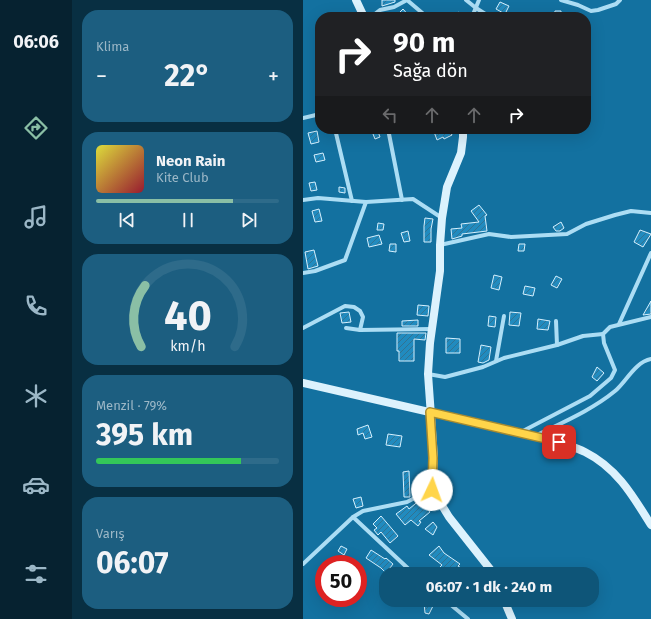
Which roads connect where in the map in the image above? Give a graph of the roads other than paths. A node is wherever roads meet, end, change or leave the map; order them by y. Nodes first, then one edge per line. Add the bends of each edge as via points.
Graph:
1 (356, 0) edge
2 (466, 0) edge
3 (479, 0) edge
4 (561, 0) edge
5 (620, 0) edge
6 (476, 8) junction
7 (362, 12) edge
8 (377, 12) edge
9 (421, 12) edge
10 (474, 12) edge
11 (483, 12) edge
12 (315, 115) edge
13 (303, 118) edge
14 (336, 134) edge
15 (389, 134) edge
16 (463, 134) edge
17 (303, 200) edge
18 (402, 200) junction
19 (352, 201) junction
20 (367, 202) junction
21 (651, 212) edge
22 (442, 218) junction
23 (440, 245) junction
24 (651, 253) edge
25 (303, 273) edge
26 (504, 316) dead end
27 (651, 317) edge
28 (556, 321) dead end
29 (619, 324) junction
30 (303, 328) edge
31 (346, 328) dead end
32 (432, 329) junction
33 (360, 330) junction
34 (603, 334) junction
35 (557, 345) junction
36 (651, 359) edge
37 (496, 361) junction
38 (428, 374) junction
39 (303, 383) edge
40 (430, 412) junction
41 (519, 434) junction
42 (534, 436) junction
43 (432, 490) junction
44 (353, 517) junction
45 (651, 525) edge
46 (303, 564) edge
47 (407, 567) edge
48 (488, 567) edge
49 (453, 607) edge
50 (507, 607) edge
51 (468, 619) edge
52 (512, 619) edge

1 - 7 main road
2 - 6 street
3 - 6 street
4 - 5 street via 591,11 616,4
6 - 10 street
6 - 11 street
8 - 9 street via 407,0
12 - 13 street
14 - 19 street
15 - 18 street
16 - 22 main road via 461,153 447,187
17 - 19 street via 318,198
18 - 20 street
18 - 22 street via 413,199
19 - 20 street
20 - 25 street via 345,260
21 - 23 street via 631,211 615,215 586,224 567,234 489,234
22 - 23 main road
23 - 32 main road via 440,271
24 - 29 street
26 - 37 street
27 - 29 street
28 - 35 street
29 - 34 street via 610,327
30 - 33 street via 349,306 360,311 363,317
31 - 33 street
32 - 33 street
32 - 38 main road
34 - 35 street via 583,336
34 - 41 street via 604,344 615,370 611,378 590,396
35 - 37 street
36 - 42 street via 639,366 616,390 594,405
37 - 38 street via 445,377
38 - 40 main road
39 - 40 main road
40 - 41 main road
40 - 43 main road
41 - 42 main road
42 - 45 main road via 585,452 611,470 627,488
43 - 44 street via 407,502 363,511
43 - 48 main road via 449,518
44 - 46 street
44 - 47 street
49 - 51 street
50 - 52 main road

